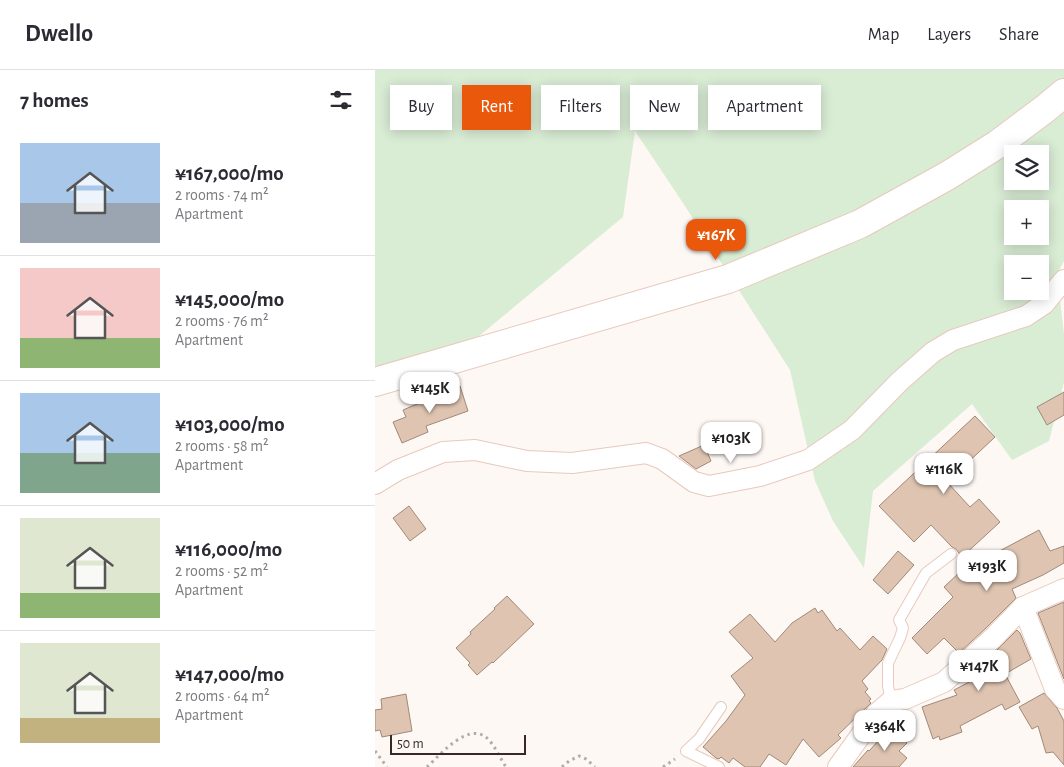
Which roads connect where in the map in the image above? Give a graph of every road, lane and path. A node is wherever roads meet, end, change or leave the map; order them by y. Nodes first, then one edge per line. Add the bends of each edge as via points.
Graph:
1 (1055, 101) edge
2 (1064, 280) edge
3 (375, 382) edge
4 (375, 484) edge
5 (951, 554) dead end
6 (1064, 589) edge
7 (1023, 606) junction
8 (1064, 699) edge
9 (891, 702) junction
10 (721, 707) dead end
11 (375, 751) edge
12 (387, 767) edge
13 (427, 767) edge
14 (506, 767) edge
15 (562, 767) edge
16 (595, 767) edge
17 (719, 767) edge
18 (838, 767) edge

1 - 3 street via 998,144 860,224 728,279
2 - 4 street via 1044,304 1026,316 953,340 933,352 852,430 808,460 759,476 709,486 694,482 662,459 646,453 572,463 527,461 475,450 443,452 398,470
5 - 9 lane via 926,573 899,620 903,628 888,663
6 - 7 street
7 - 8 street via 1055,689
7 - 9 street via 945,682
9 - 18 street via 877,714
10 - 17 lane via 699,739 686,751
11 - 12 path
13 - 14 path via 455,741 476,733 489,740
15 - 16 path via 579,756

